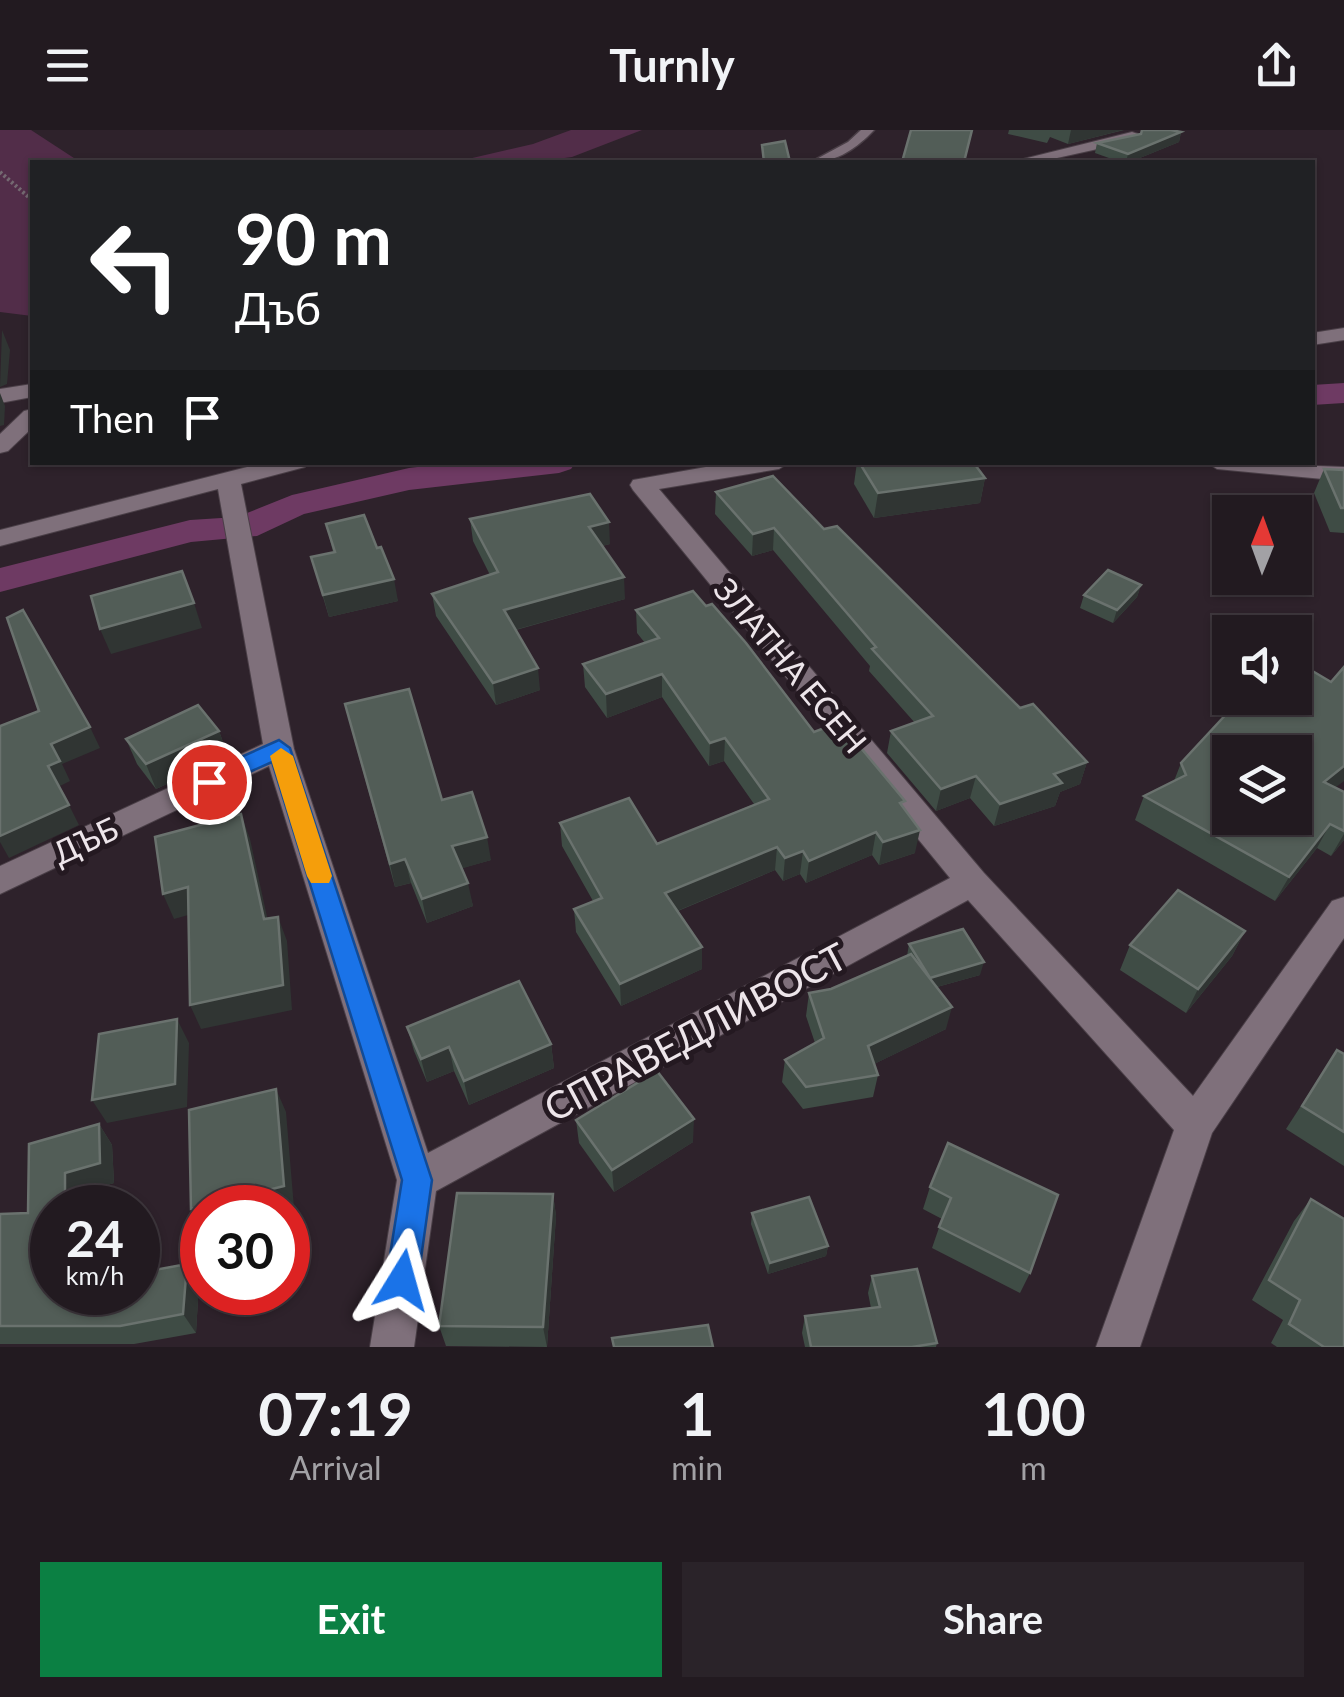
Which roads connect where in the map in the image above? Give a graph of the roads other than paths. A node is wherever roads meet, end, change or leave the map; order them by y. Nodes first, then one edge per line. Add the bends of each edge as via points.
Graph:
1 (868, 130) edge
2 (1132, 137) edge
3 (821, 160) edge
4 (1028, 160) edge
5 (1344, 334) edge
6 (1315, 339) edge
7 (30, 391) edge
8 (0, 396) edge
9 (30, 418) edge
10 (0, 446) edge
11 (283, 465) edge
12 (761, 465) edge
13 (1249, 465) edge
14 (1344, 474) edge
15 (228, 478) junction
16 (0, 538) edge
17 (279, 748) junction
18 (0, 881) edge
19 (972, 882) junction
20 (1344, 911) edge
21 (1195, 1126) junction
22 (417, 1180) junction
23 (392, 1347) edge
24 (1118, 1347) edge

1 - 3 lane
2 - 4 street
5 - 6 street
7 - 8 street
9 - 10 street
11 - 15 street
12 - 19 street, ЗЛАТНА ЕСЕН via 642,485
13 - 14 street
15 - 16 street
15 - 17 street
17 - 18 street, ДЪБ
17 - 22 street
19 - 21 street, ЗЛАТНА ЕСЕН
19 - 22 street, СПРАВЕДЛИВОСТ
20 - 21 street
21 - 24 street
22 - 23 street

